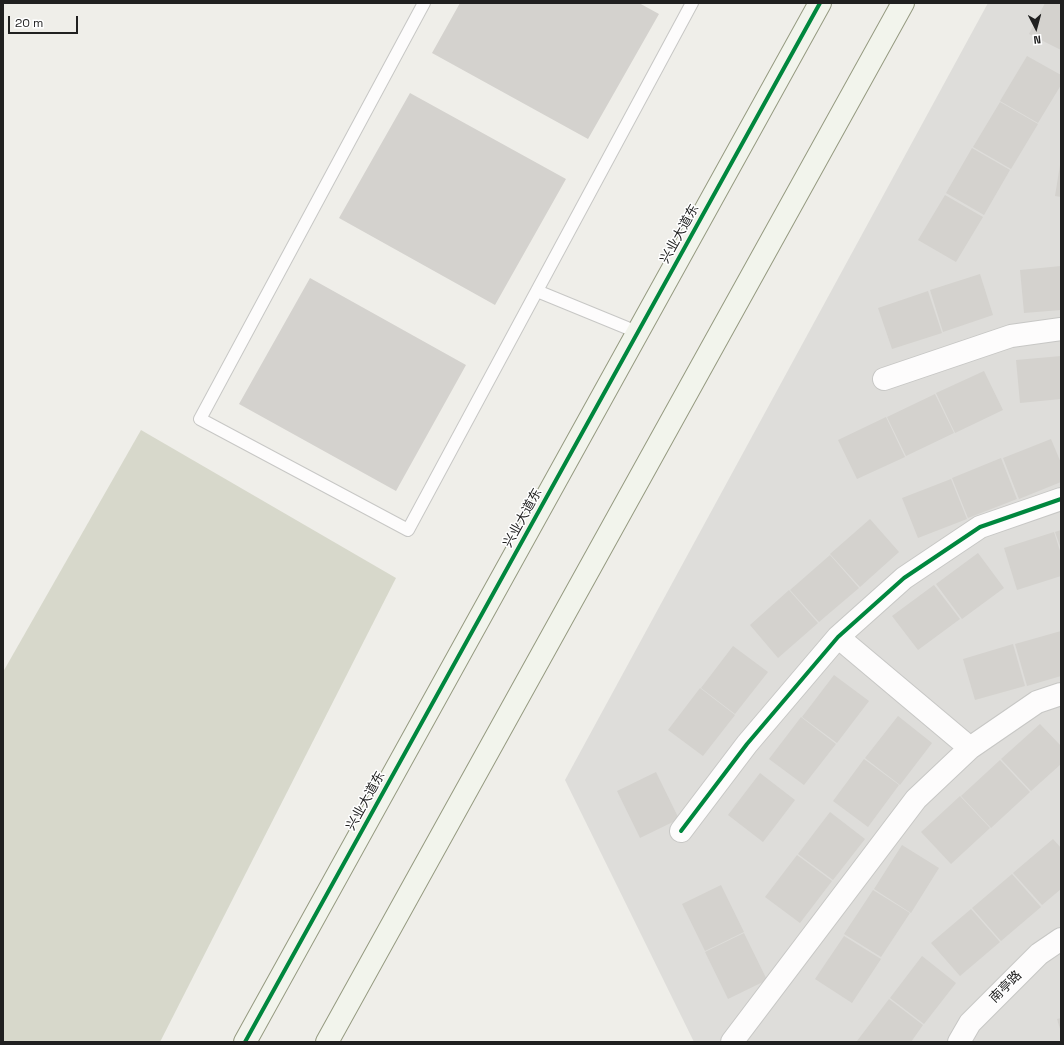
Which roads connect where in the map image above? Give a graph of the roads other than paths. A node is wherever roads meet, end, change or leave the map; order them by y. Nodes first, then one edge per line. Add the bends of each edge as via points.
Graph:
1 (424, 3) edge
2 (692, 3) edge
3 (820, 3) edge
4 (903, 3) edge
5 (537, 291) junction
6 (1061, 329) edge
7 (637, 332) junction
8 (884, 379) dead end
9 (1061, 499) edge
10 (838, 636) junction
11 (1061, 694) edge
12 (970, 748) junction
13 (681, 831) dead end
14 (1061, 938) edge
15 (245, 1042) edge
16 (327, 1042) edge
17 (732, 1042) edge
18 (959, 1042) edge

1 - 5 lane via 200,419 408,530
2 - 5 lane
3 - 7 main road, 兴业大道东
4 - 16 main road
5 - 7 lane
6 - 8 street via 1012,336
7 - 15 main road, 兴业大道东
9 - 10 street via 980,527 904,578
10 - 12 street
10 - 13 street via 747,744
11 - 12 street via 1037,702
12 - 17 street via 916,799
14 - 18 street, 南亭路 via 1039,954 970,1023

